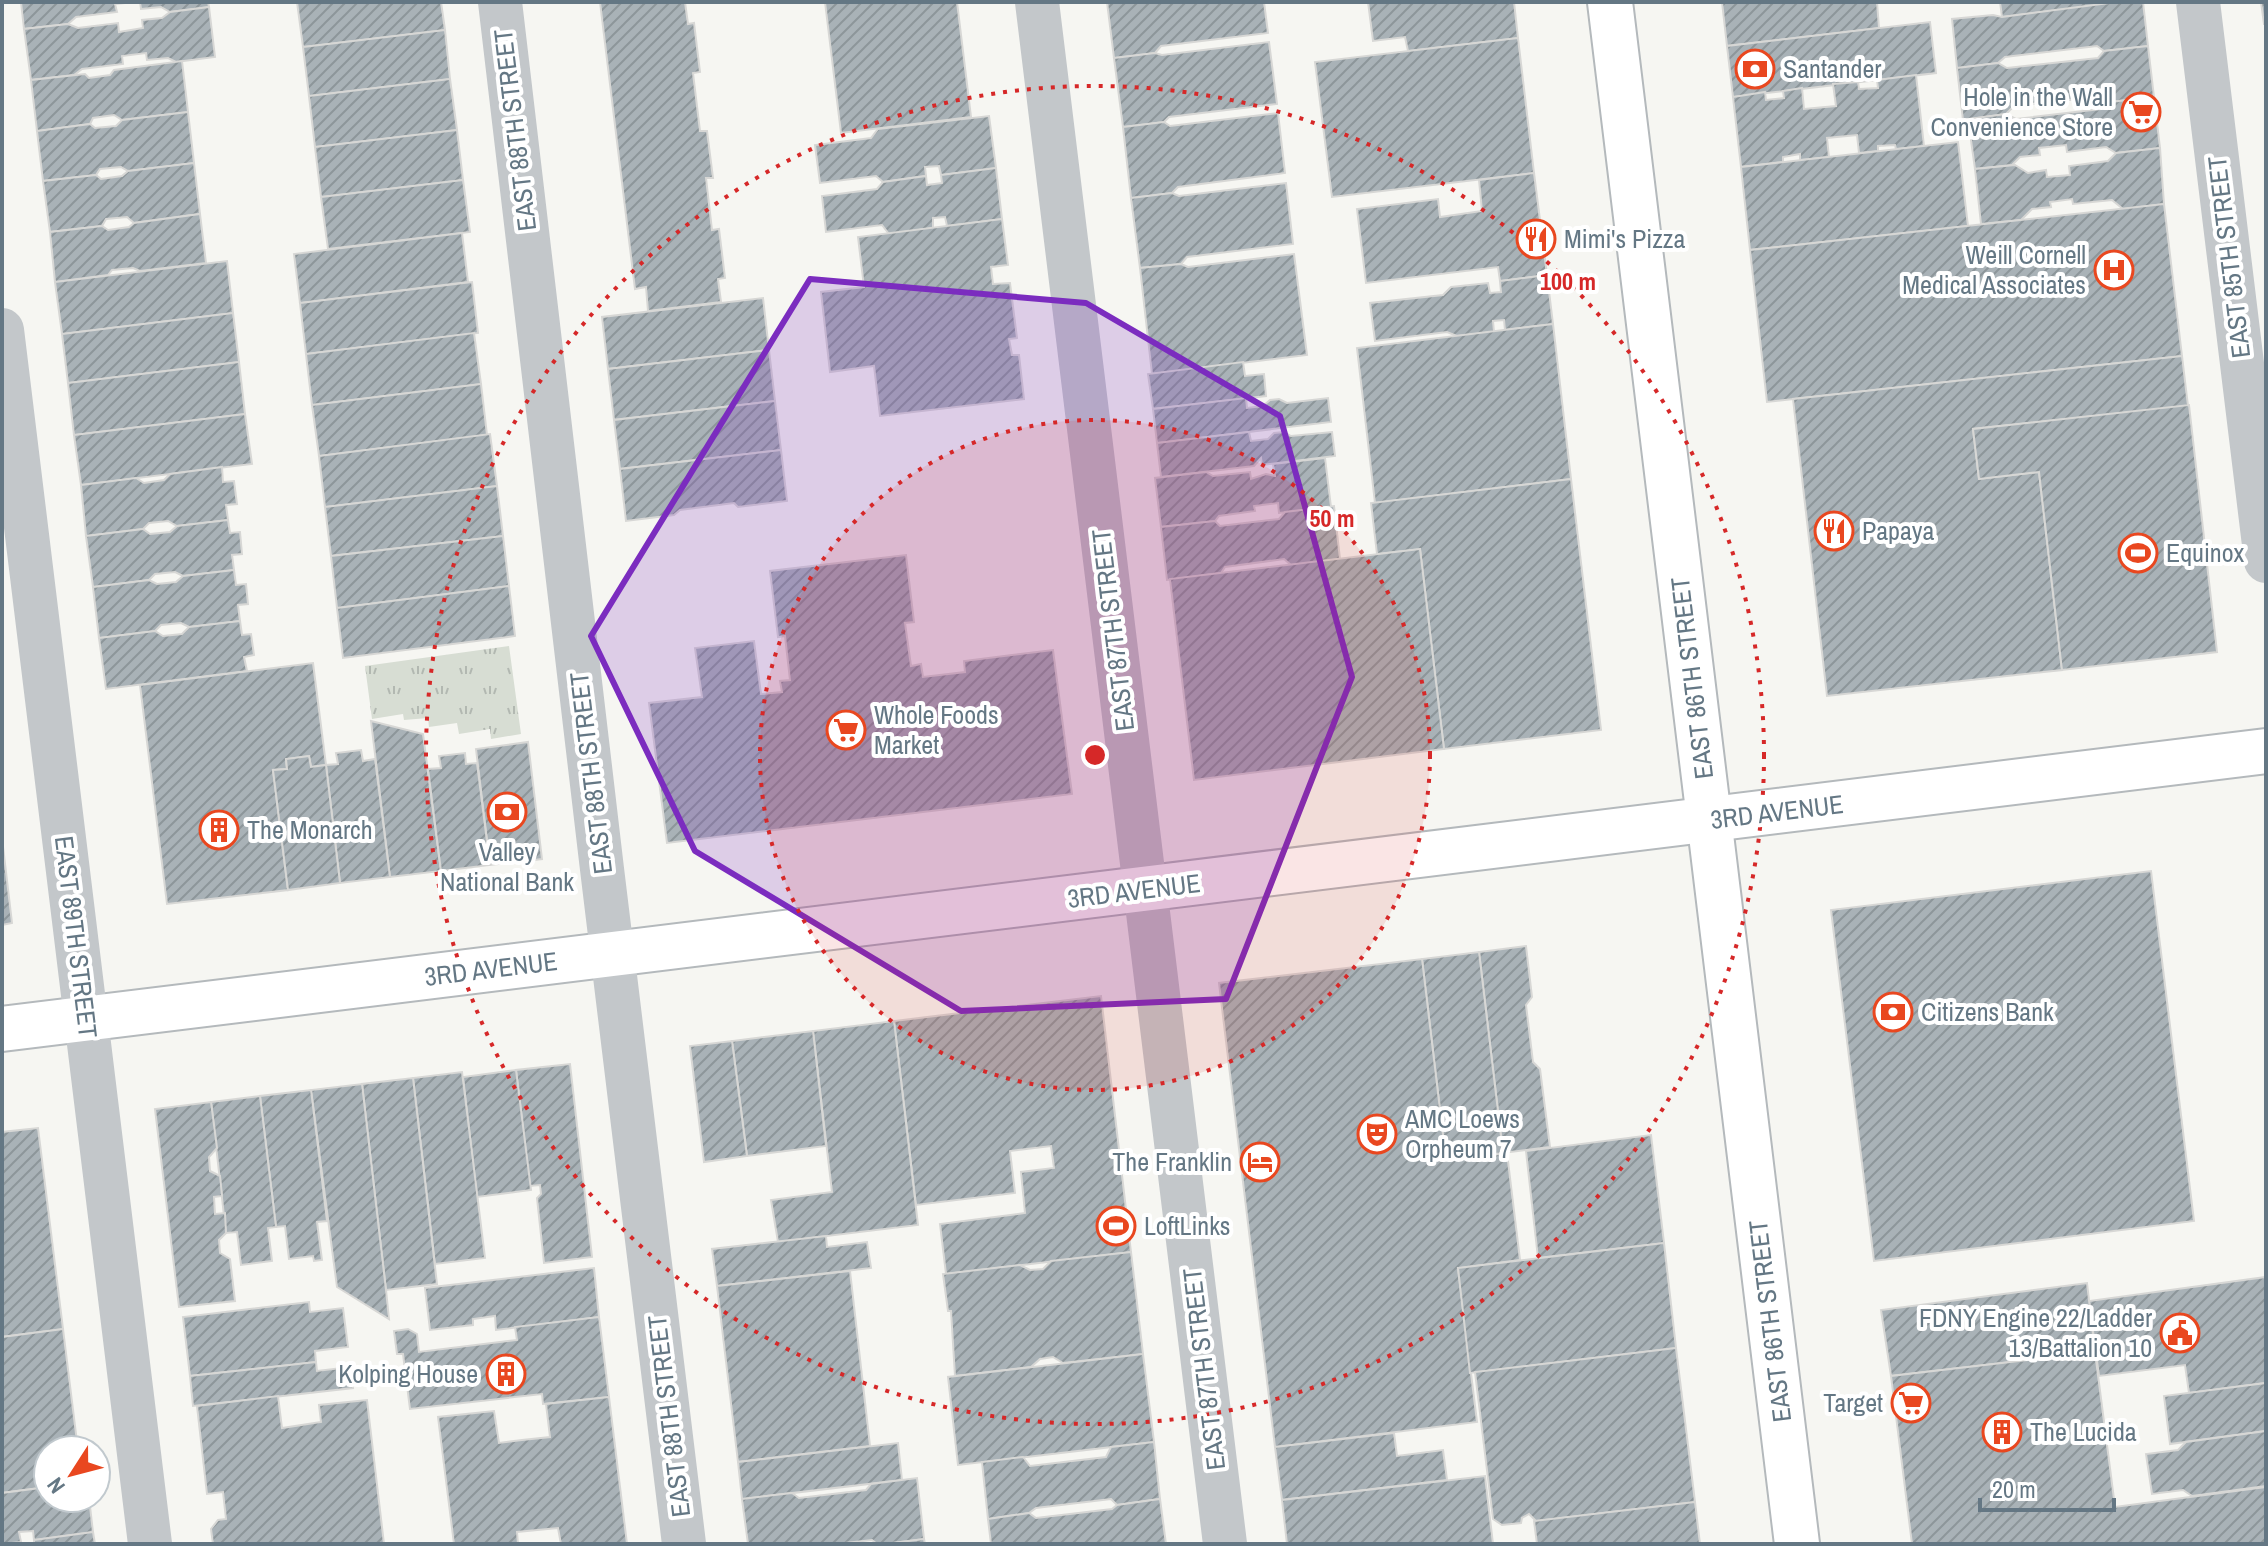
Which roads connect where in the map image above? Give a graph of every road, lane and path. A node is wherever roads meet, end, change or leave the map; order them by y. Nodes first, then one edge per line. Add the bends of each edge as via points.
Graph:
1 (500, 2) edge
2 (1037, 2) edge
3 (1610, 2) edge
4 (2198, 2) edge
5 (2, 330) edge
6 (2266, 561) edge
7 (2266, 751) edge
8 (1710, 820) junction
9 (1145, 889) junction
10 (613, 954) junction
11 (86, 1018) junction
12 (2, 1029) edge
13 (150, 1544) edge
14 (684, 1544) edge
15 (1225, 1544) edge
16 (1797, 1544) edge

1 - 10 street, EAST 88TH STREET
2 - 9 street, EAST 87TH STREET
3 - 8 main road, EAST 86TH STREET
4 - 6 street, EAST 85TH STREET
5 - 11 street, EAST 89TH STREET
7 - 8 main road, 3RD AVENUE
8 - 9 main road, 3RD AVENUE
8 - 16 main road, EAST 86TH STREET
9 - 10 main road, 3RD AVENUE
9 - 15 street, EAST 87TH STREET
10 - 11 main road, 3RD AVENUE
10 - 14 street, EAST 88TH STREET
11 - 12 main road, 3RD AVENUE
11 - 13 street, EAST 89TH STREET

